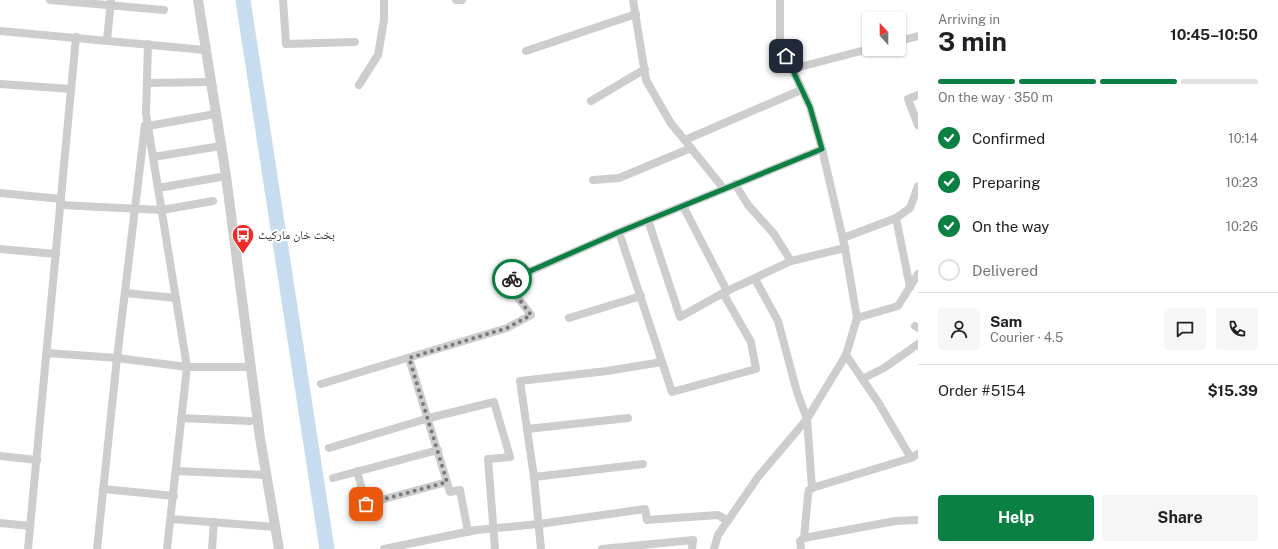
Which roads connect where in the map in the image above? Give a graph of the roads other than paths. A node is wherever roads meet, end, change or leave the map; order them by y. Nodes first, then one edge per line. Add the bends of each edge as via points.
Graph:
1 (50, 0) edge
2 (198, 0) edge
3 (283, 0) edge
4 (384, 0) edge
5 (456, 0) edge
6 (462, 0) edge
7 (633, 0) edge
8 (780, 0) edge
9 (111, 3) edge
10 (164, 10) dead end
11 (636, 14) junction
12 (0, 31) edge
13 (918, 36) edge
14 (76, 37) junction
15 (906, 39) edge
16 (107, 40) junction
17 (355, 42) dead end
18 (148, 44) junction
19 (205, 50) junction
20 (526, 51) dead end
21 (862, 51) edge
22 (645, 69) junction
23 (792, 69) junction
24 (210, 82) junction
25 (147, 83) junction
26 (0, 84) edge
27 (359, 86) dead end
28 (71, 89) junction
29 (801, 90) junction
30 (918, 95) edge
31 (591, 101) dead end
32 (146, 114) junction
33 (215, 114) junction
34 (148, 126) junction
35 (918, 126) edge
36 (685, 140) junction
37 (221, 146) junction
38 (691, 148) junction
39 (822, 149) junction
40 (153, 157) junction
41 (226, 176) junction
42 (594, 180) dead end
43 (735, 184) junction
44 (918, 186) edge
45 (158, 188) junction
46 (724, 189) junction
47 (0, 193) edge
48 (213, 201) dead end
49 (61, 202) junction
50 (683, 206) junction
51 (135, 210) junction
52 (162, 210) junction
53 (896, 218) junction
54 (648, 220) junction
55 (619, 232) junction
56 (843, 238) junction
57 (845, 248) junction
58 (0, 249) edge
59 (56, 254) junction
60 (792, 262) junction
61 (918, 274) edge
62 (755, 279) junction
63 (910, 287) junction
64 (725, 292) junction
65 (125, 293) junction
66 (641, 296) junction
67 (176, 298) junction
68 (569, 318) dead end
69 (857, 318) junction
70 (918, 344) edge
71 (47, 353) junction
72 (846, 355) junction
73 (117, 358) junction
74 (409, 358) junction
75 (662, 362) junction
76 (187, 367) junction
77 (251, 367) junction
78 (862, 379) junction
79 (322, 384) dead end
80 (181, 418) junction
81 (429, 418) junction
82 (628, 418) dead end
83 (807, 419) junction
84 (250, 421) dead end
85 (527, 429) junction
86 (329, 448) dead end
87 (438, 450) junction
88 (0, 456) edge
89 (914, 456) edge
90 (37, 460) junction
91 (643, 464) dead end
92 (176, 471) junction
93 (358, 471) junction
94 (266, 475) junction
95 (534, 477) junction
96 (333, 478) dead end
97 (447, 482) junction
98 (812, 488) junction
99 (103, 489) junction
100 (174, 496) junction
101 (171, 519) junction
102 (918, 520) edge
103 (728, 521) junction
104 (214, 522) junction
105 (0, 523) edge
106 (538, 524) junction
107 (30, 526) junction
108 (276, 527) junction
109 (494, 528) junction
110 (468, 532) junction
111 (804, 538) junction
112 (416, 546) edge
113 (28, 549) edge
114 (97, 549) edge
115 (167, 549) edge
116 (212, 549) edge
117 (279, 549) edge
118 (384, 549) edge
119 (495, 549) edge
120 (541, 549) edge
121 (602, 549) edge
122 (692, 549) edge
123 (714, 549) edge
124 (801, 549) edge

1 - 9 street
2 - 19 street
3 - 17 street via 286,44
4 - 27 street via 384,20 378,54
5 - 6 street
7 - 11 street
8 - 23 street via 780,42
9 - 10 street
9 - 16 street
11 - 20 street
11 - 22 street
12 - 14 street
13 - 15 street
14 - 16 street
14 - 28 street
16 - 18 street
18 - 19 street
18 - 25 street
19 - 24 street
21 - 23 street
22 - 31 street
22 - 36 street via 646,80 670,122
23 - 29 street
24 - 25 street
24 - 33 street
25 - 32 street
26 - 28 street
28 - 49 street
29 - 36 street
29 - 39 street via 810,107
30 - 35 street via 908,99
32 - 34 street
32 - 51 street
33 - 34 street
33 - 37 street
34 - 40 street
36 - 38 street
37 - 40 street
37 - 41 street
38 - 42 street via 620,178
38 - 46 street
39 - 43 street
39 - 56 street
40 - 45 street
41 - 45 street
41 - 77 street
43 - 46 street
43 - 60 street via 748,206 774,234
44 - 53 street via 910,208
45 - 52 street
46 - 50 street
47 - 49 street
48 - 52 street
49 - 51 street
49 - 59 street
50 - 54 street
50 - 64 street
51 - 52 street
51 - 65 street
52 - 67 street
53 - 56 street
53 - 63 street
54 - 55 street
54 - 64 street via 680,317
55 - 66 street
55 - 74 street via 506,282 531,315 507,328
56 - 57 street
57 - 60 street
57 - 69 street
58 - 59 street
59 - 71 street
60 - 62 street
61 - 63 street
62 - 64 street
62 - 83 street via 778,321
63 - 69 street via 898,306
64 - 75 street via 751,342 756,369 672,392
65 - 67 street
65 - 73 street
66 - 68 street
66 - 75 street
67 - 76 street
69 - 72 street
70 - 78 street via 884,368
71 - 73 street
71 - 90 street
72 - 78 street
72 - 83 street
73 - 76 street
73 - 99 street
74 - 79 street
74 - 81 street
75 - 85 street via 520,381
76 - 77 street
76 - 80 street
77 - 94 street
78 - 89 street
80 - 84 street
80 - 92 street
81 - 86 street
81 - 87 street
81 - 109 street via 494,402 510,457 488,459
82 - 85 street
83 - 98 street
83 - 103 street via 758,477
85 - 95 street
87 - 93 street
87 - 97 street
88 - 90 street
89 - 98 street
90 - 107 street
91 - 95 street
92 - 94 street
92 - 100 street
93 - 96 street
93 - 97 street via 366,504
94 - 108 street
95 - 106 street
97 - 110 street via 450,492 460,490
98 - 111 street via 808,495
99 - 100 street
99 - 114 street
100 - 101 street
101 - 104 street
101 - 115 street
102 - 111 street via 895,521
103 - 106 street via 718,515 648,520 645,509
103 - 123 street via 718,535
104 - 108 street
104 - 116 street
105 - 107 street
106 - 109 street
106 - 120 street
107 - 113 street
108 - 117 street
109 - 110 street
109 - 119 street
110 - 112 street
111 - 124 street via 800,541
112 - 118 street
121 - 122 street via 693,540

